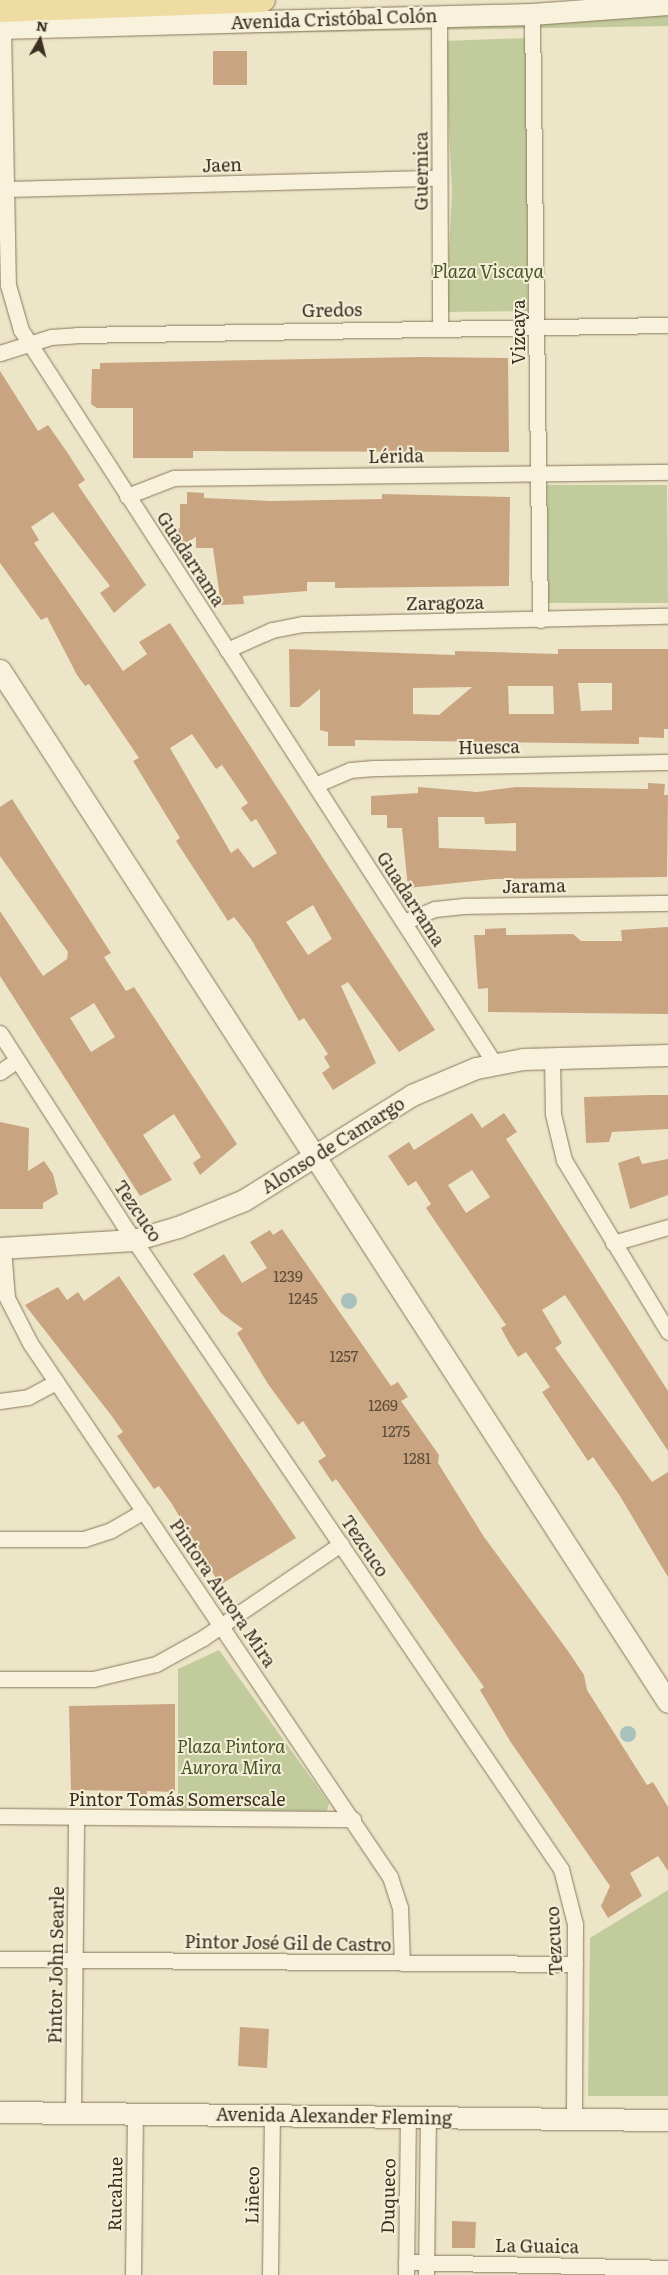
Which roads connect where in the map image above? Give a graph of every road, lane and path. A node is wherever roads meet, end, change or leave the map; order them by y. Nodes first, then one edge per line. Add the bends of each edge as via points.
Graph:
1 (263, 0) edge
2 (668, 4) edge
3 (532, 14) junction
4 (439, 16) junction
5 (1, 22) edge
6 (440, 178) junction
7 (5, 190) junction
8 (668, 325) edge
9 (440, 327) junction
10 (537, 327) junction
11 (28, 343) junction
12 (0, 353) edge
13 (668, 472) edge
14 (537, 473) junction
15 (127, 496) junction
16 (668, 616) edge
17 (540, 620) junction
18 (227, 650) junction
19 (0, 670) edge
20 (668, 762) edge
21 (315, 785) junction
22 (668, 903) edge
23 (404, 922) junction
24 (0, 1033) edge
25 (668, 1055) edge
26 (552, 1058) junction
27 (17, 1060) junction
28 (495, 1064) junction
29 (0, 1072) edge
30 (316, 1156) junction
31 (668, 1227) edge
32 (134, 1240) junction
33 (613, 1243) junction
34 (2, 1248) edge
35 (668, 1332) edge
36 (56, 1382) junction
37 (0, 1401) edge
38 (144, 1511) junction
39 (0, 1539) edge
40 (341, 1544) junction
41 (222, 1626) junction
42 (0, 1679) edge
43 (668, 1702) edge
44 (0, 1816) edge
45 (76, 1817) junction
46 (353, 1819) junction
47 (0, 1959) edge
48 (75, 1960) junction
49 (402, 1963) junction
50 (575, 1964) junction
51 (0, 2112) edge
52 (73, 2113) junction
53 (135, 2114) junction
54 (272, 2116) junction
55 (418, 2117) junction
56 (574, 2119) junction
57 (668, 2120) edge
58 (406, 2268) edge
59 (668, 2268) edge
60 (426, 2269) edge
61 (133, 2275) edge
62 (270, 2275) edge

1 - 5 main road, Avenida Cristóbal Colón
2 - 3 main road, Avenida Cristóbal Colón
3 - 4 main road, Avenida Cristóbal Colón
3 - 10 street, Vizcaya
4 - 5 main road, Avenida Cristóbal Colón
4 - 6 street, Guernica
5 - 7 street, Guadarrama
6 - 7 street, Jaen
6 - 9 street, Guernica
7 - 11 street, Guadarrama via 11,302
8 - 10 street, Gredos
9 - 10 street, Gredos
9 - 11 street, Gredos via 77,335
10 - 14 street, Vizcaya
11 - 12 street, Gredos
11 - 15 street, Guadarrama
13 - 14 street, Lérida
14 - 15 street, Lérida via 174,478
14 - 17 street, Vizcaya
15 - 18 street, Guadarrama
16 - 17 street, Zaragoza
17 - 18 street, Zaragoza via 303,624 272,630
18 - 21 street, Guadarrama
19 - 30 main road
20 - 21 street, Huesca via 374,768 350,770
21 - 23 street, Guadarrama
22 - 23 street, Jarama via 466,906 435,909
23 - 28 street, Guadarrama
24 - 27 street, Tezcuco
25 - 26 main road, Alonso de Camargo
26 - 28 main road, Alonso de Camargo
26 - 33 street via 553,1114 564,1160
27 - 29 street
27 - 32 street, Tezcuco
28 - 30 main road, Alonso de Camargo via 412,1095
30 - 32 main road, Alonso de Camargo via 244,1200
30 - 43 main road
31 - 33 street
32 - 34 main road, Alonso de Camargo
32 - 40 street, Tezcuco
33 - 35 street
34 - 36 street, Pintora Aurora Mira via 5,1287 13,1314
36 - 37 street via 28,1397
36 - 38 street, Pintora Aurora Mira
38 - 39 street via 111,1530 84,1538
38 - 41 street, Pintora Aurora Mira
40 - 41 street
40 - 50 street, Tezcuco via 552,1853 572,1905
41 - 42 street via 172,1657 117,1676
41 - 46 street, Pintora Aurora Mira
44 - 45 street, Pintor Tomás Somerscale
45 - 46 street, Pintor Tomás Somerscale
45 - 48 street, Pintor John Searle
46 - 49 street, Pintora Aurora Mira via 396,1892
47 - 48 street, Pintor José Gil de Castro
48 - 49 street, Pintor José Gil de Castro
48 - 52 street, Pintor John Searle
49 - 50 street, Pintor José Gil de Castro
50 - 56 street, Tezcuco
51 - 52 main road, Avenida Alexander Fleming
52 - 53 main road, Avenida Alexander Fleming
53 - 54 main road, Avenida Alexander Fleming
53 - 61 street, Rucahue
54 - 55 main road, Avenida Alexander Fleming
54 - 62 street, Liñeco
55 - 56 main road, Avenida Alexander Fleming
55 - 58 street, Duqueco
55 - 60 street
56 - 57 main road, Avenida Alexander Fleming
58 - 60 street, La Guaica
59 - 60 street, La Guaica

